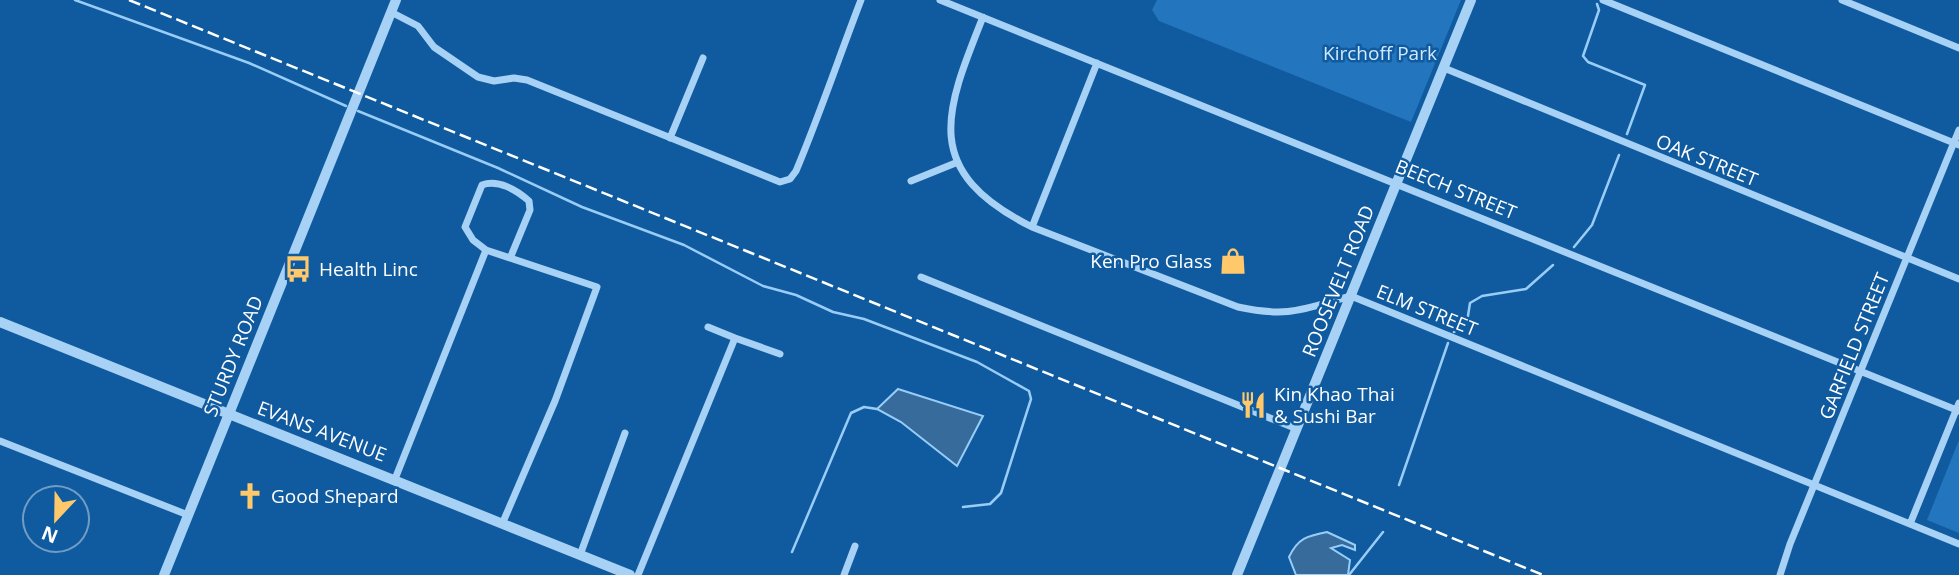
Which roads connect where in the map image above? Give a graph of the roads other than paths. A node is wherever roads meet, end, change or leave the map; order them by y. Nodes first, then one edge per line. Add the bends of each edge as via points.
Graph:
1 (396, 0) edge
2 (862, 0) edge
3 (940, 0) edge
4 (1471, 0) edge
5 (1603, 0) edge
6 (1842, 0) edge
7 (391, 12) junction
8 (983, 17) junction
9 (1959, 48) edge
10 (703, 58) dead end
11 (1097, 63) junction
12 (1444, 68) junction
13 (1959, 130) edge
14 (670, 138) junction
15 (1956, 144) edge
16 (958, 162) junction
17 (911, 181) dead end
18 (1397, 182) junction
19 (1032, 227) junction
20 (486, 250) junction
21 (510, 256) junction
22 (1906, 258) junction
23 (921, 277) dead end
24 (1959, 279) edge
25 (1351, 296) junction
26 (0, 322) edge
27 (708, 327) dead end
28 (735, 338) junction
29 (780, 354) dead end
30 (1860, 372) junction
31 (1958, 408) edge
32 (229, 414) junction
33 (1297, 429) junction
34 (625, 433) dead end
35 (0, 441) edge
36 (396, 479) junction
37 (1814, 485) junction
38 (188, 515) junction
39 (503, 522) junction
40 (1910, 524) junction
41 (1959, 544) edge
42 (855, 546) dead end
43 (580, 555) junction
44 (164, 575) edge
45 (630, 575) edge
46 (638, 575) edge
47 (844, 575) edge
48 (1237, 575) edge
49 (1780, 575) edge

1 - 7 street, STURDY ROAD
2 - 14 street via 834,80 790,179 776,181
3 - 8 street, BEECH STREET
4 - 12 street, ROOSEVELT ROAD
5 - 15 street
6 - 9 street
7 - 14 street via 412,22 434,47 484,79 527,80
7 - 32 street, STURDY ROAD
8 - 11 street, BEECH STREET
8 - 16 street, ELM STREET via 951,106 950,129
10 - 14 street
11 - 18 street, BEECH STREET
11 - 19 street
12 - 18 street, ROOSEVELT ROAD
12 - 22 street, OAK STREET
13 - 15 street, GARFIELD STREET
15 - 22 street, GARFIELD STREET
16 - 17 street
16 - 19 street, ELM STREET via 983,197
18 - 25 street, ROOSEVELT ROAD
18 - 30 street, BEECH STREET
19 - 25 street, ELM STREET via 1266,314 1291,314
20 - 21 street
20 - 21 street via 472,240 465,227 482,185 491,182 529,201 530,210
20 - 36 street
21 - 39 street via 597,288
22 - 24 street, OAK STREET
22 - 30 street, GARFIELD STREET
23 - 33 street
25 - 33 street, ROOSEVELT ROAD
25 - 37 street, ELM STREET
26 - 32 street, EVANS AVENUE
27 - 28 street
28 - 29 street
28 - 46 street
30 - 31 street, BEECH STREET
30 - 37 street, GARFIELD STREET
31 - 40 street
32 - 36 street, EVANS AVENUE
32 - 38 street, STURDY ROAD
33 - 48 street, ROOSEVELT ROAD
34 - 43 street
35 - 38 street
36 - 39 street, EVANS AVENUE
37 - 40 street, ELM STREET
37 - 49 street, GARFIELD STREET
38 - 44 street, STURDY ROAD
39 - 43 street, EVANS AVENUE
40 - 41 street, ELM STREET
42 - 47 street
43 - 45 street, EVANS AVENUE

